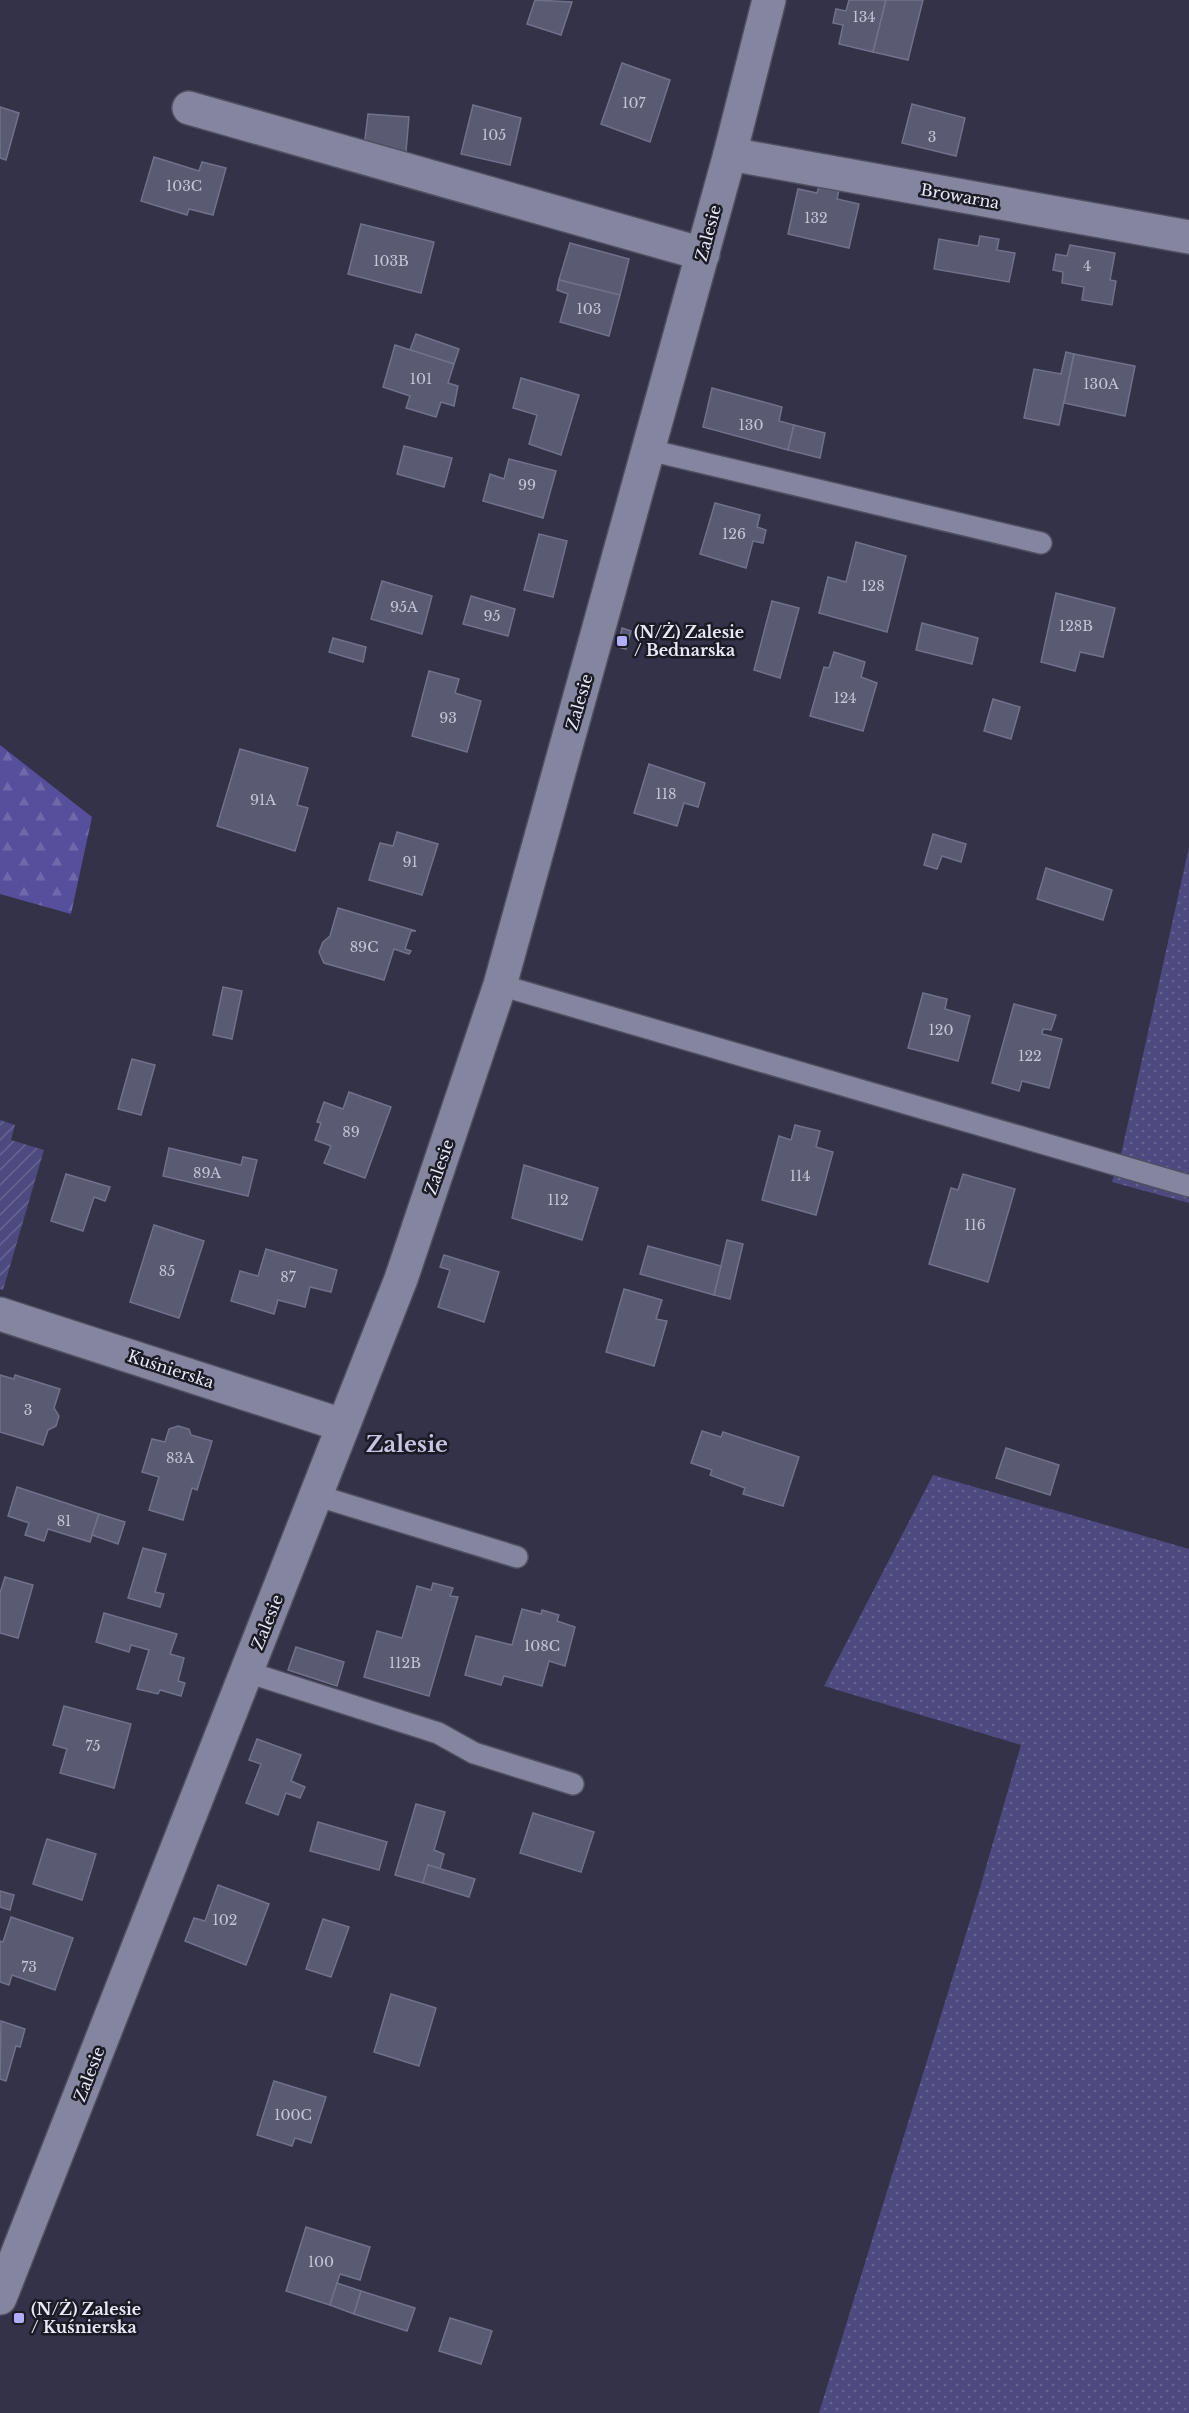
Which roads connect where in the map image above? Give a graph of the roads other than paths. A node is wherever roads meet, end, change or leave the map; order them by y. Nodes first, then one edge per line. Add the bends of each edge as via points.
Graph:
1 (769, 0) edge
2 (189, 108) dead end
3 (730, 154) junction
4 (1189, 237) edge
5 (703, 254) junction
6 (649, 450) junction
7 (1041, 543) dead end
8 (500, 985) junction
9 (1189, 1186) edge
10 (0, 1314) edge
11 (342, 1425) junction
12 (315, 1495) junction
13 (517, 1557) dead end
14 (247, 1672) junction
15 (573, 1784) dead end
16 (0, 2298) edge

1 - 3 street, Zalesie
2 - 5 street
3 - 4 street, Browarna
3 - 5 street, Zalesie
5 - 6 street, Zalesie
6 - 7 lane
6 - 8 street, Zalesie
8 - 9 lane
8 - 11 street, Zalesie via 401,1279
10 - 11 street, Kuśnierska
11 - 12 street, Zalesie
12 - 13 lane
12 - 14 street, Zalesie
14 - 15 lane via 438,1733 474,1753
14 - 16 street, Zalesie

